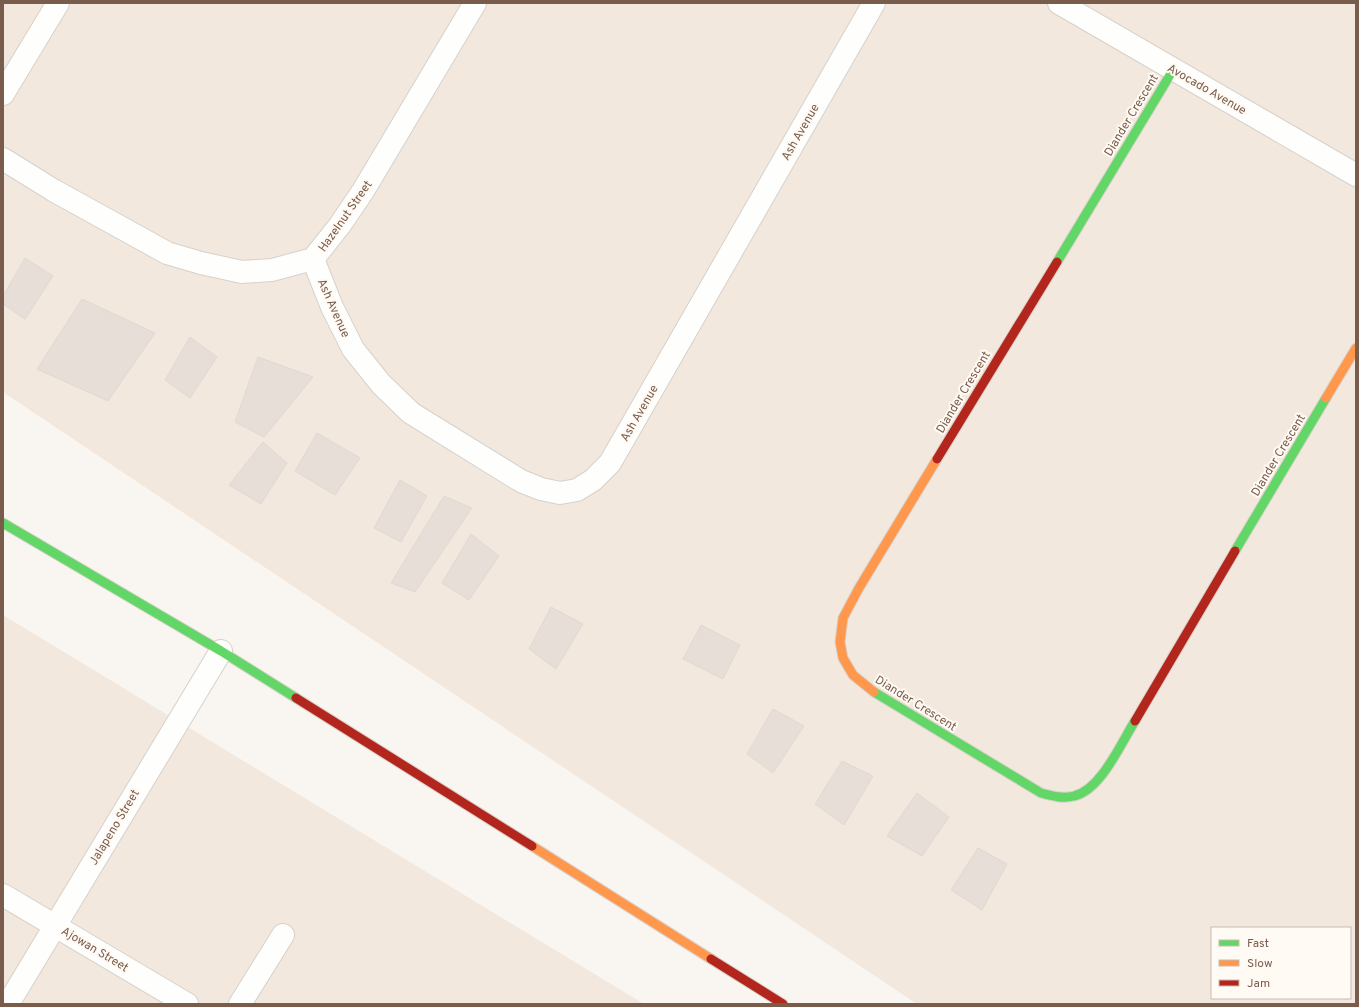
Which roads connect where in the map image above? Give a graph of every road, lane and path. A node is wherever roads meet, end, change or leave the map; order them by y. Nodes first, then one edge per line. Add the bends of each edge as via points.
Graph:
1 (58, 3) edge
2 (474, 3) edge
3 (874, 3) edge
4 (1059, 3) edge
5 (1173, 70) junction
6 (3, 94) edge
7 (3, 159) edge
8 (1356, 175) edge
9 (313, 260) junction
10 (1356, 348) edge
11 (3, 523) edge
12 (221, 651) junction
13 (3, 895) edge
14 (55, 926) junction
15 (283, 935) dead end
16 (8, 1004) edge
17 (187, 1004) edge
18 (240, 1004) edge
19 (783, 1004) edge

1 - 6 street
2 - 9 street, Hazelnut Street via 363,191
3 - 9 street, Ash Avenue via 610,463 593,480 577,490 560,493 521,481 411,413 381,384 353,349
4 - 5 street, Avocado Avenue
5 - 8 street, Avocado Avenue
5 - 10 street, Diander Crescent via 843,618 840,642 843,658 853,675 870,690 1041,793 1056,797 1072,797 1087,791 1101,777
7 - 9 street, Hazelnut Street via 166,253 201,264 242,272 272,270
11 - 12 street
12 - 14 street, Jalapeno Street
12 - 19 street
13 - 14 street, Ajowan Street
14 - 16 street, Jalapeno Street
14 - 17 street, Ajowan Street
15 - 18 street

